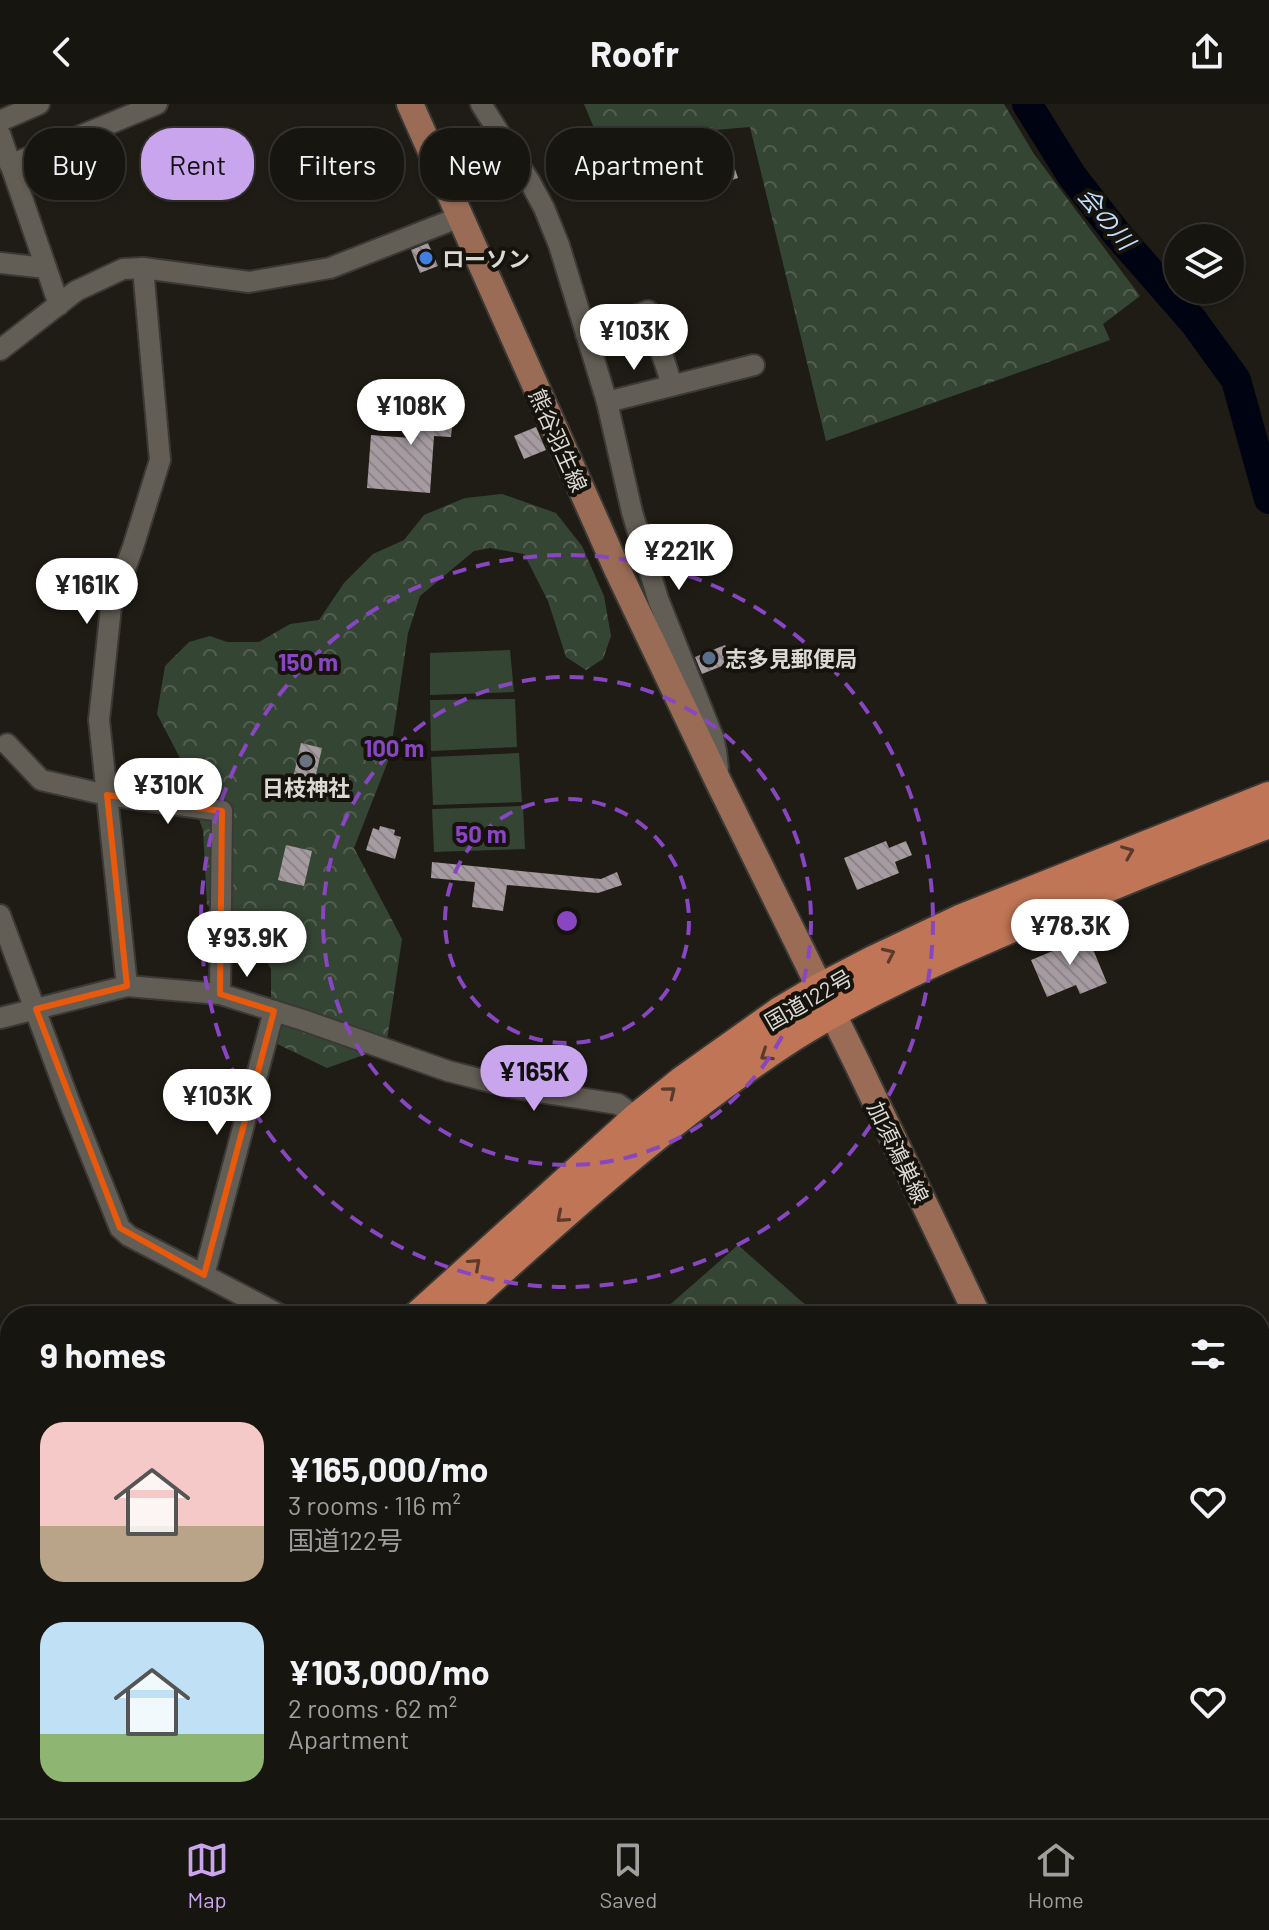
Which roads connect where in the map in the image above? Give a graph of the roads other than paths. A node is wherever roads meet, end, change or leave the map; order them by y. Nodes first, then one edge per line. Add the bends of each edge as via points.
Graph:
1 (39, 104) edge
2 (157, 104) edge
3 (410, 104) edge
4 (481, 104) edge
5 (0, 121) edge
6 (0, 134) edge
7 (10, 165) junction
8 (460, 217) junction
9 (0, 263) edge
10 (46, 268) junction
11 (143, 268) junction
12 (59, 305) junction
13 (586, 334) junction
14 (0, 350) edge
15 (754, 365) dead end
16 (672, 385) junction
17 (607, 402) junction
18 (7, 744) dead end
19 (719, 783) junction
20 (107, 795) junction
21 (1269, 797) edge
22 (1269, 823) edge
23 (0, 915) edge
24 (127, 986) junction
25 (220, 994) junction
26 (825, 1002) junction
27 (36, 1009) junction
28 (274, 1011) junction
29 (0, 1018) edge
30 (637, 1118) junction
31 (204, 1275) junction
32 (263, 1306) edge
33 (429, 1306) edge
34 (461, 1306) edge
35 (973, 1306) edge

1 - 5 street
2 - 7 street
3 - 8 main road, 熊谷羽生線
4 - 13 street via 544,208
6 - 7 street
7 - 10 street
8 - 11 street via 330,268 249,282
8 - 19 main road, 熊谷羽生線
9 - 10 street
10 - 12 street
11 - 12 street via 123,269
11 - 20 street via 160,460 111,607 99,720
12 - 14 street
13 - 16 street via 648,311
13 - 17 street
15 - 16 street
16 - 17 street
17 - 19 street via 658,599 713,737
18 - 20 street via 41,780
19 - 26 main road, 熊谷羽生線
20 - 24 street
20 - 25 street via 222,811
26 -> 21 highway, 国道122号 via 960,920
22 - 26 highway, 国道122号 via 1123,879 885,984
23 - 27 street
24 - 25 street
24 - 27 street
25 - 28 street
30 -> 26 highway, 国道122号 via 780,1012
26 -> 34 highway, 国道122号 via 795,1035 653,1138
26 - 35 main road, 加須鴻巣線
27 - 29 street
27 - 31 street via 120,1228
28 - 30 street via 448,1071 514,1088 618,1104
28 - 31 street
33 -> 30 highway, 国道122号
31 - 32 street

